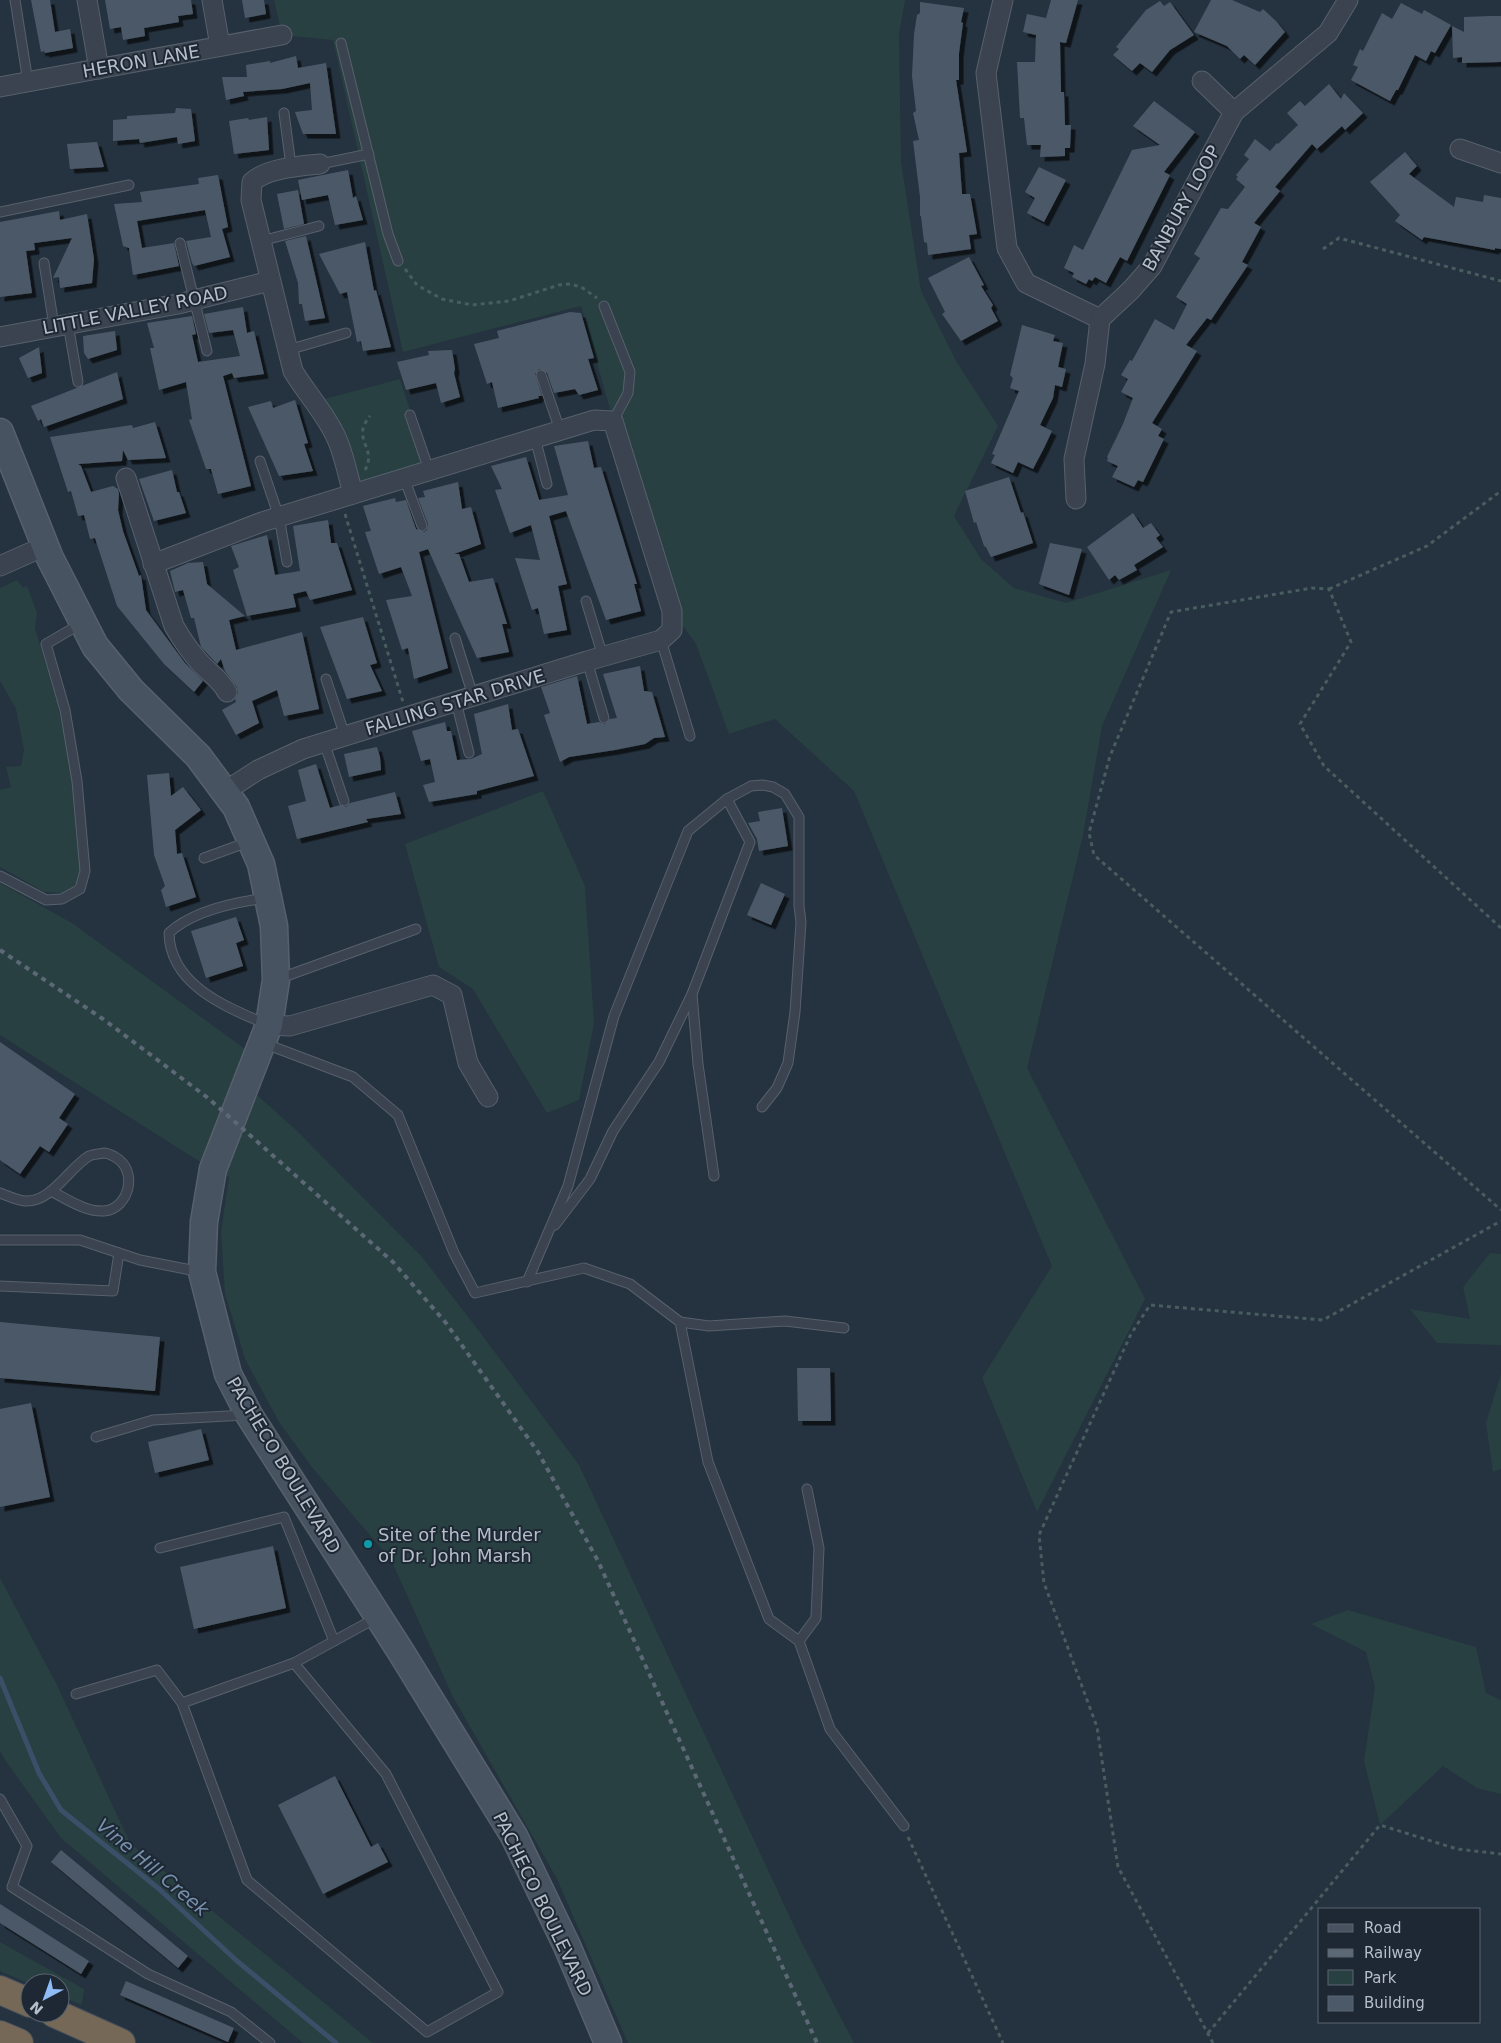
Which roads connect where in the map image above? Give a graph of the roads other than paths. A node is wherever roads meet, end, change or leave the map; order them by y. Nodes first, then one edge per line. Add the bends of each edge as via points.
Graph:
1 (15, 0) edge
2 (87, 0) edge
3 (212, 0) edge
4 (1003, 0) edge
5 (1348, 0) edge
6 (282, 36) dead end
7 (341, 43) dead end
8 (220, 46) junction
9 (99, 69) junction
10 (1202, 81) dead end
11 (28, 82) junction
12 (0, 87) edge
13 (1234, 112) junction
14 (284, 113) dead end
15 (1460, 149) dead end
16 (369, 154) junction
17 (1501, 163) edge
18 (320, 164) joint
19 (291, 166) junction
20 (130, 185) dead end
21 (0, 212) edge
22 (318, 226) dead end
23 (261, 241) junction
24 (180, 243) dead end
25 (398, 261) road end
26 (44, 264) dead end
27 (270, 281) junction
28 (194, 300) junction
29 (604, 306) road end
30 (1100, 319) junction
31 (61, 325) junction
32 (346, 334) dead end
33 (0, 336) edge
34 (288, 350) junction
35 (206, 351) dead end
36 (541, 375) dead end
37 (78, 382) dead end
38 (410, 415) dead end
39 (613, 420) junction
40 (560, 430) junction
41 (0, 432) edge
42 (535, 438) junction
43 (260, 461) dead end
44 (430, 470) junction
45 (126, 478) dead end
46 (404, 478) junction
47 (547, 484) dead end
48 (346, 496) junction
49 (1076, 499) dead end
50 (278, 517) junction
51 (422, 526) dead end
52 (46, 546) junction
53 (287, 562) dead end
54 (153, 564) junction
55 (0, 566) edge
56 (586, 600) dead end
57 (83, 622) junction
58 (455, 638) dead end
59 (661, 640) junction
60 (595, 659) junction
61 (326, 679) dead end
62 (227, 692) dead end
63 (464, 699) junction
64 (604, 718) dead end
65 (345, 736) junction
66 (690, 736) dead end
67 (324, 742) junction
68 (469, 753) dead end
69 (224, 792) junction
70 (727, 799) junction
71 (344, 801) dead end
72 (250, 841) junction
73 (204, 858) dead end
74 (0, 876) edge
75 (268, 897) junction
76 (416, 929) dead end
77 (276, 980) junction
78 (692, 994) junction
79 (265, 1034) junction
80 (488, 1097) dead end
81 (762, 1107) dead end
82 (714, 1176) dead end
83 (51, 1191) junction
84 (0, 1193) edge
85 (546, 1236) junction
86 (0, 1240) edge
87 (119, 1253) junction
88 (202, 1272) junction
89 (527, 1282) junction
90 (0, 1286) edge
91 (680, 1322) junction
92 (844, 1328) dead end
93 (249, 1415) junction
94 (96, 1437) dead end
95 (807, 1489) dead end
96 (160, 1548) dead end
97 (378, 1617) junction
98 (800, 1641) junction
99 (334, 1642) junction
100 (294, 1663) junction
101 (76, 1694) dead end
102 (182, 1703) junction
103 (0, 1799) edge
104 (904, 1826) road end
105 (0, 1990) edge
106 (20, 1999) edge
107 (70, 2020) edge
108 (0, 2035) edge
109 (19, 2043) edge
110 (121, 2043) edge
111 (270, 2043) edge
112 (608, 2043) edge

1 - 11 lane
2 - 9 street
3 - 8 street
4 - 30 street via 986,73 1007,248 1026,283
5 - 13 street, BANBURY LOOP via 1328,33
6 - 8 street, HERON LANE
7 - 16 lane
8 - 9 street, HERON LANE
9 - 11 street, HERON LANE
10 - 13 street
11 - 12 street, HERON LANE
13 - 30 street, BANBURY LOOP via 1152,266 1132,290
14 - 19 lane
15 - 17 street
16 - 18 lane
16 - 25 lane via 388,234
18 - 19 street
19 - 23 street via 252,182 250,200
20 - 21 lane
22 - 23 lane
23 - 27 street
24 - 28 lane
26 - 31 lane
27 - 28 street, LITTLE VALLEY ROAD
27 - 34 street
28 - 31 street, LITTLE VALLEY ROAD
28 - 35 lane
29 - 39 lane via 630,372 628,393
30 - 49 street via 1095,364 1074,459
31 - 33 street, LITTLE VALLEY ROAD
31 - 37 lane
32 - 34 lane
34 - 48 street via 293,371 337,439
36 - 40 lane
38 - 44 lane
39 - 40 street via 594,420
39 - 59 street via 672,611 672,630
40 - 42 street
41 - 52 main road, PACHECO BOULEVARD
42 - 44 street
42 - 47 lane
43 - 50 lane
44 - 46 street
45 - 54 street
46 - 48 street
46 - 51 lane
48 - 50 street
50 - 53 lane
50 - 54 street
52 - 55 street
52 - 57 main road, PACHECO BOULEVARD
54 - 62 street via 174,626 186,646
56 - 60 lane
57 - 69 main road, PACHECO BOULEVARD via 96,646 131,690 198,756
57 - 74 lane via 46,644 65,710 77,781 85,871 80,889 62,899 46,900
58 - 63 lane
59 - 60 street, FALLING STAR DRIVE
59 - 66 lane
60 - 63 street, FALLING STAR DRIVE
60 - 64 lane
61 - 65 lane
63 - 65 street, FALLING STAR DRIVE
63 - 68 lane
65 - 67 street, FALLING STAR DRIVE
67 - 69 street, FALLING STAR DRIVE via 276,760
67 - 71 lane
69 - 72 main road, PACHECO BOULEVARD via 236,808
70 - 78 lane via 750,842
70 - 81 lane via 751,786 773,787 785,794 799,816 801,922 795,1012 788,1063 777,1088
70 - 85 lane via 688,831 614,1016 568,1186
72 - 73 lane
72 - 75 main road, PACHECO BOULEVARD
75 - 77 main road, PACHECO BOULEVARD via 274,926
75 - 79 lane via 231,903 178,924 169,933 177,964 188,979
76 - 77 lane
77 - 79 main road, PACHECO BOULEVARD
78 - 82 lane
78 - 85 lane via 659,1062 613,1131 590,1179
79 - 80 street via 433,985 452,996 468,1063
79 - 88 main road, PACHECO BOULEVARD via 213,1169 204,1222
79 - 89 lane via 353,1077 398,1115 454,1253 475,1293
83 - 83 lane via 90,1155 107,1153 121,1160 129,1174 129,1188 118,1205 105,1211 87,1209
83 - 84 lane via 28,1201
85 - 89 lane
86 - 87 lane via 80,1240
87 - 88 lane
87 - 90 lane via 113,1291
88 - 93 main road, PACHECO BOULEVARD via 228,1374
89 - 91 lane via 584,1268 630,1284
91 - 92 lane via 709,1326 785,1321
91 - 98 lane via 708,1462 769,1619
93 - 94 lane via 153,1420
93 - 97 main road, PACHECO BOULEVARD
95 - 98 lane via 819,1548 817,1600 816,1618
96 - 99 lane via 284,1517
97 - 99 lane
97 - 112 main road, PACHECO BOULEVARD via 514,1836 567,1946
98 - 104 lane via 830,1729
99 - 100 lane
100 - 102 lane
100 - 102 lane via 386,1774 498,1992 427,2032 248,1880
101 - 102 lane via 158,1670
103 - 111 lane via 27,1846 12,1887 148,1974 231,2012
105 - 106 highway
107 - 110 highway
108 - 109 highway

